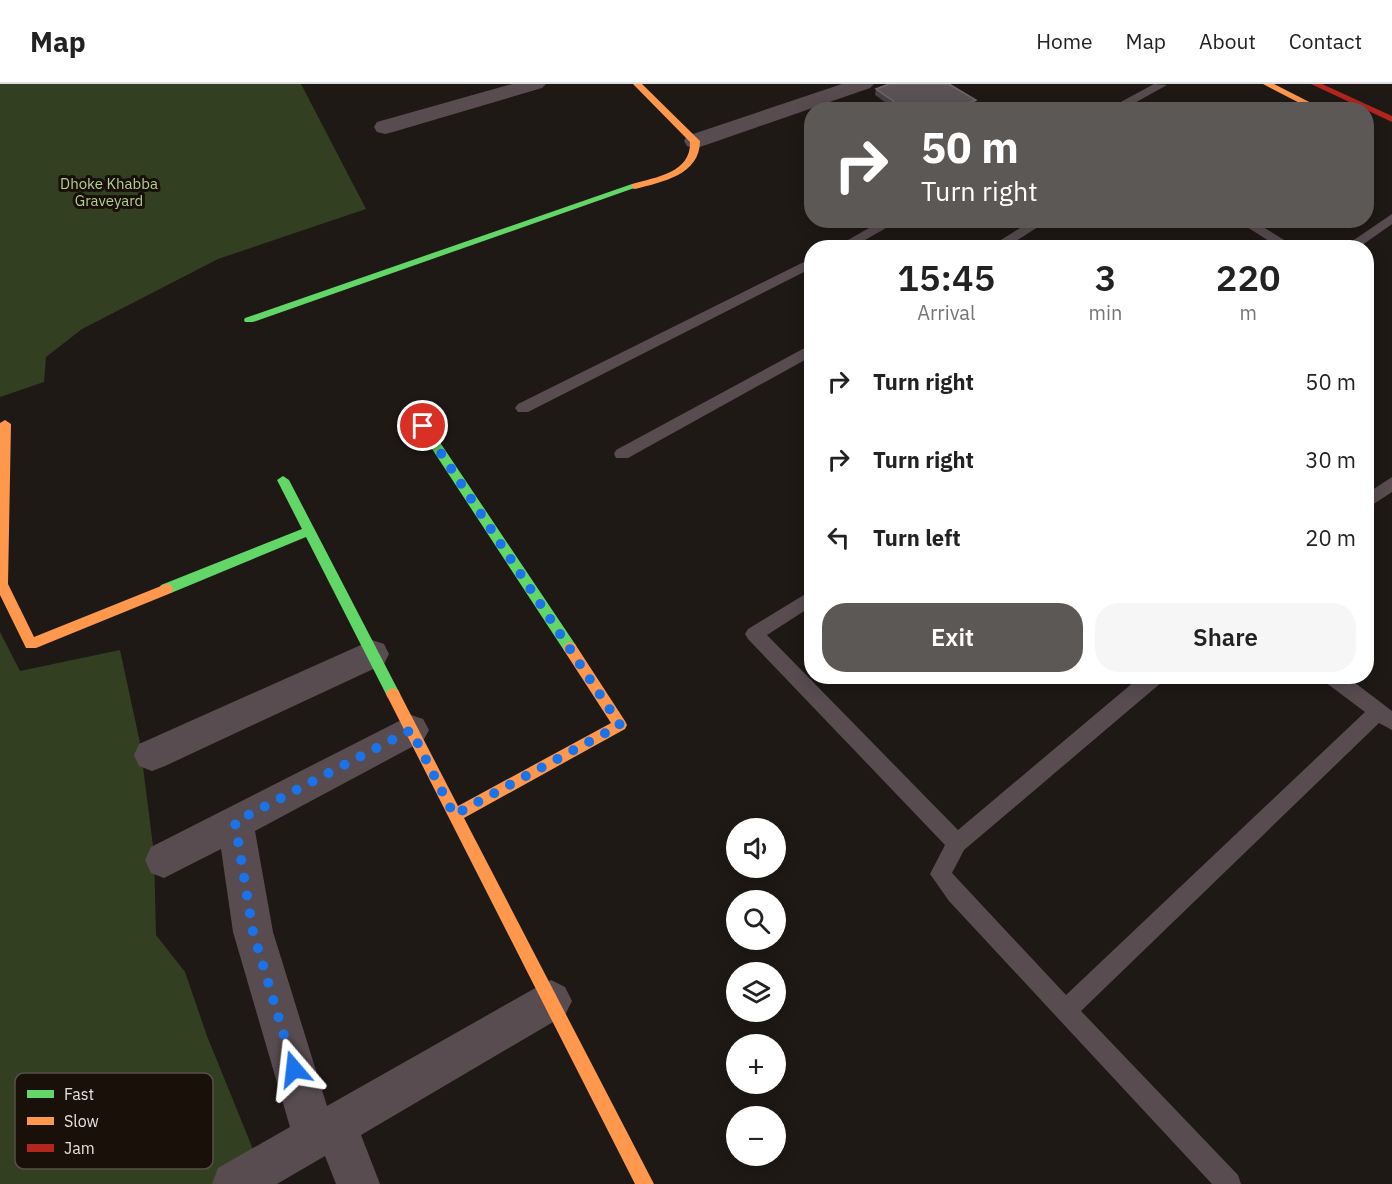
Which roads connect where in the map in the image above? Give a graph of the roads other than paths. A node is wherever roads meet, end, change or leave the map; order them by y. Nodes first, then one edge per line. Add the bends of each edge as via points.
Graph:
1 (535, 84) edge
2 (637, 84) edge
3 (863, 84) edge
4 (1267, 84) edge
5 (1315, 84) edge
6 (1161, 85) edge
7 (810, 102) edge
8 (1128, 102) edge
9 (1304, 102) edge
10 (1355, 102) edge
11 (804, 104) edge
12 (1374, 111) edge
13 (1392, 119) edge
14 (385, 127) dead end
15 (695, 141) junction
16 (1392, 218) edge
17 (878, 228) edge
18 (1029, 228) edge
19 (1256, 228) edge
20 (855, 240) edge
21 (1008, 240) edge
22 (1277, 240) edge
23 (1360, 240) edge
24 (804, 266) edge
25 (249, 320) dead end
26 (804, 353) edge
27 (523, 408) dead end
28 (5, 424) dead end
29 (423, 426) dead end
30 (622, 454) dead end
31 (283, 480) dead end
32 (1392, 483) edge
33 (1374, 497) edge
34 (309, 531) junction
35 (804, 602) edge
36 (372, 654) junction
37 (1146, 684) edge
38 (1342, 684) edge
39 (1385, 717) edge
40 (411, 730) junction
41 (152, 755) dead end
42 (454, 815) junction
43 (235, 822) junction
44 (957, 843) junction
45 (164, 860) dead end
46 (550, 1001) junction
47 (1066, 1010) junction
48 (325, 1131) junction
49 (234, 1184) edge
50 (358, 1184) edge
51 (645, 1184) edge
52 (1229, 1184) edge

1 - 14 street
2 - 15 street
3 - 7 street
4 - 9 street
5 - 10 street
6 - 8 lane
11 - 15 street
12 - 13 street
15 - 25 street via 698,153 694,163 681,170
16 - 23 lane
17 - 20 lane
18 - 21 lane
19 - 22 lane
24 - 27 lane
26 - 30 lane
28 - 34 street via 0,584 31,644
29 - 42 street via 620,725
31 - 34 street
32 - 33 lane
34 - 36 street
35 - 44 lane via 754,634
36 - 40 street
36 - 41 street
37 - 44 lane
38 - 39 lane
39 - 47 lane
40 - 42 street
40 - 43 street
42 - 46 street
43 - 45 street
43 - 48 street via 253,932
44 - 47 lane via 940,874
46 - 48 street
46 - 51 street
47 - 52 lane
48 - 49 street
48 - 50 street

